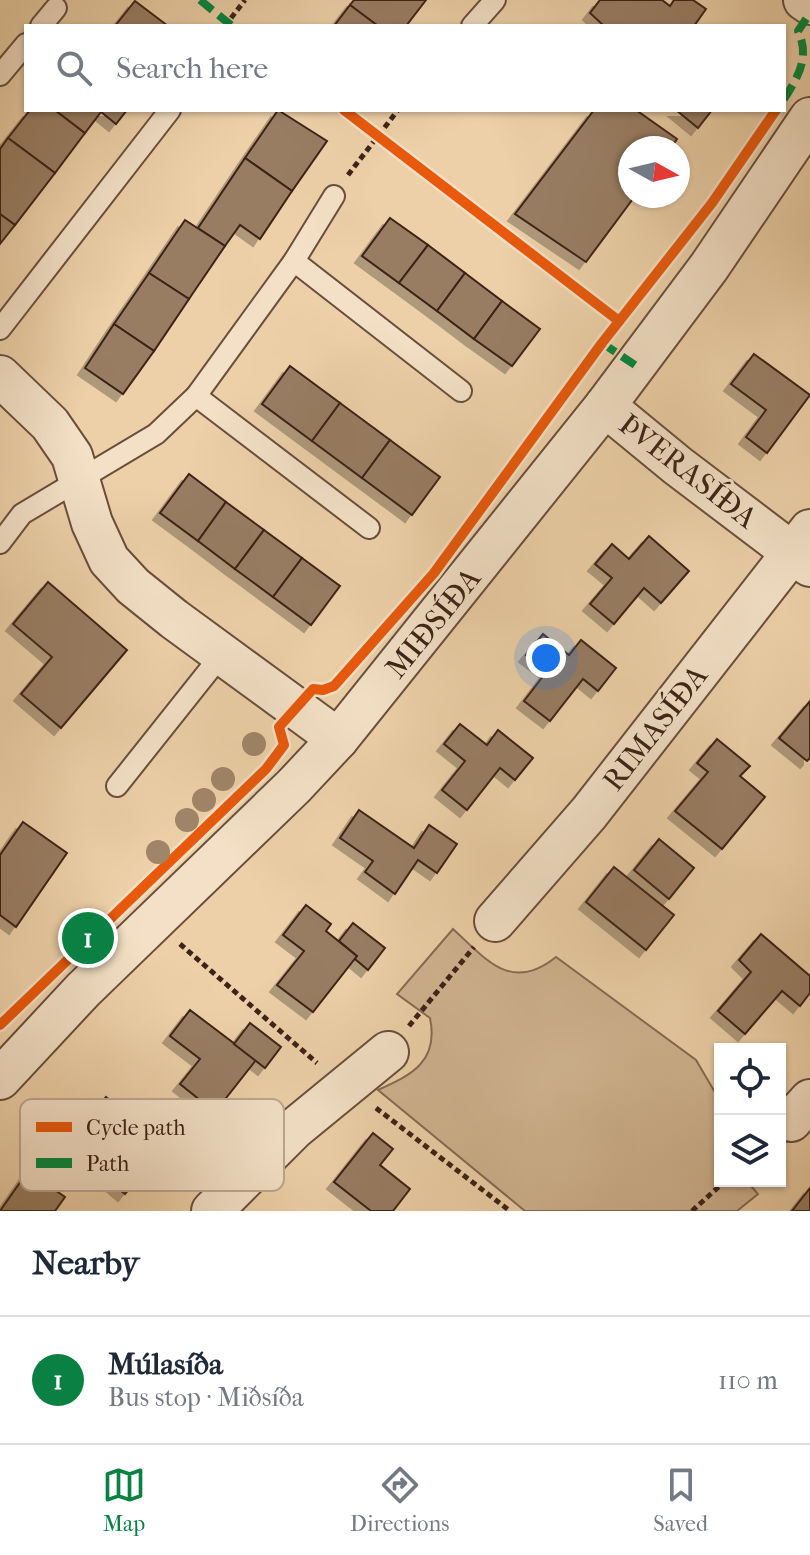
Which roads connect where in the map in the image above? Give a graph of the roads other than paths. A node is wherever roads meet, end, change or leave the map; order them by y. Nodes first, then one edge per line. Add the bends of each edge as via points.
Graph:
1 (495, 0) edge
2 (804, 0) edge
3 (810, 4) edge
4 (56, 8) dead end
5 (43, 24) edge
6 (474, 24) edge
7 (24, 46) edge
8 (0, 75) edge
9 (168, 112) edge
10 (810, 118) edge
11 (334, 196) road end
12 (294, 261) junction
13 (0, 329) edge
14 (0, 376) edge
15 (461, 391) dead end
16 (196, 396) junction
17 (605, 406) junction
18 (81, 480) junction
19 (369, 528) dead end
20 (0, 543) edge
21 (804, 549) edge
22 (222, 654) junction
23 (338, 739) junction
24 (117, 786) dead end
25 (495, 921) road end
26 (388, 1052) road end
27 (0, 1079) edge
28 (284, 1139) edge
29 (232, 1191) edge
30 (212, 1211) edge

1 - 6 lane
2 - 3 street
4 - 5 lane
7 - 8 lane
9 - 13 lane
10 - 17 street, MIÐSÍÐA via 709,267
11 - 12 lane
12 - 15 lane
12 - 16 lane
14 - 18 street via 50,424
16 - 18 lane via 156,434
16 - 19 lane
17 - 21 street, ÞVERASÍÐA via 678,466
17 - 23 street, MIÐSÍÐA
18 - 20 lane via 22,514
18 - 22 street via 109,560 133,586
21 - 25 street, RIMASÍÐA
22 - 23 street
22 - 24 lane
23 - 27 street, MIÐSÍÐA
26 - 28 street
29 - 30 street

